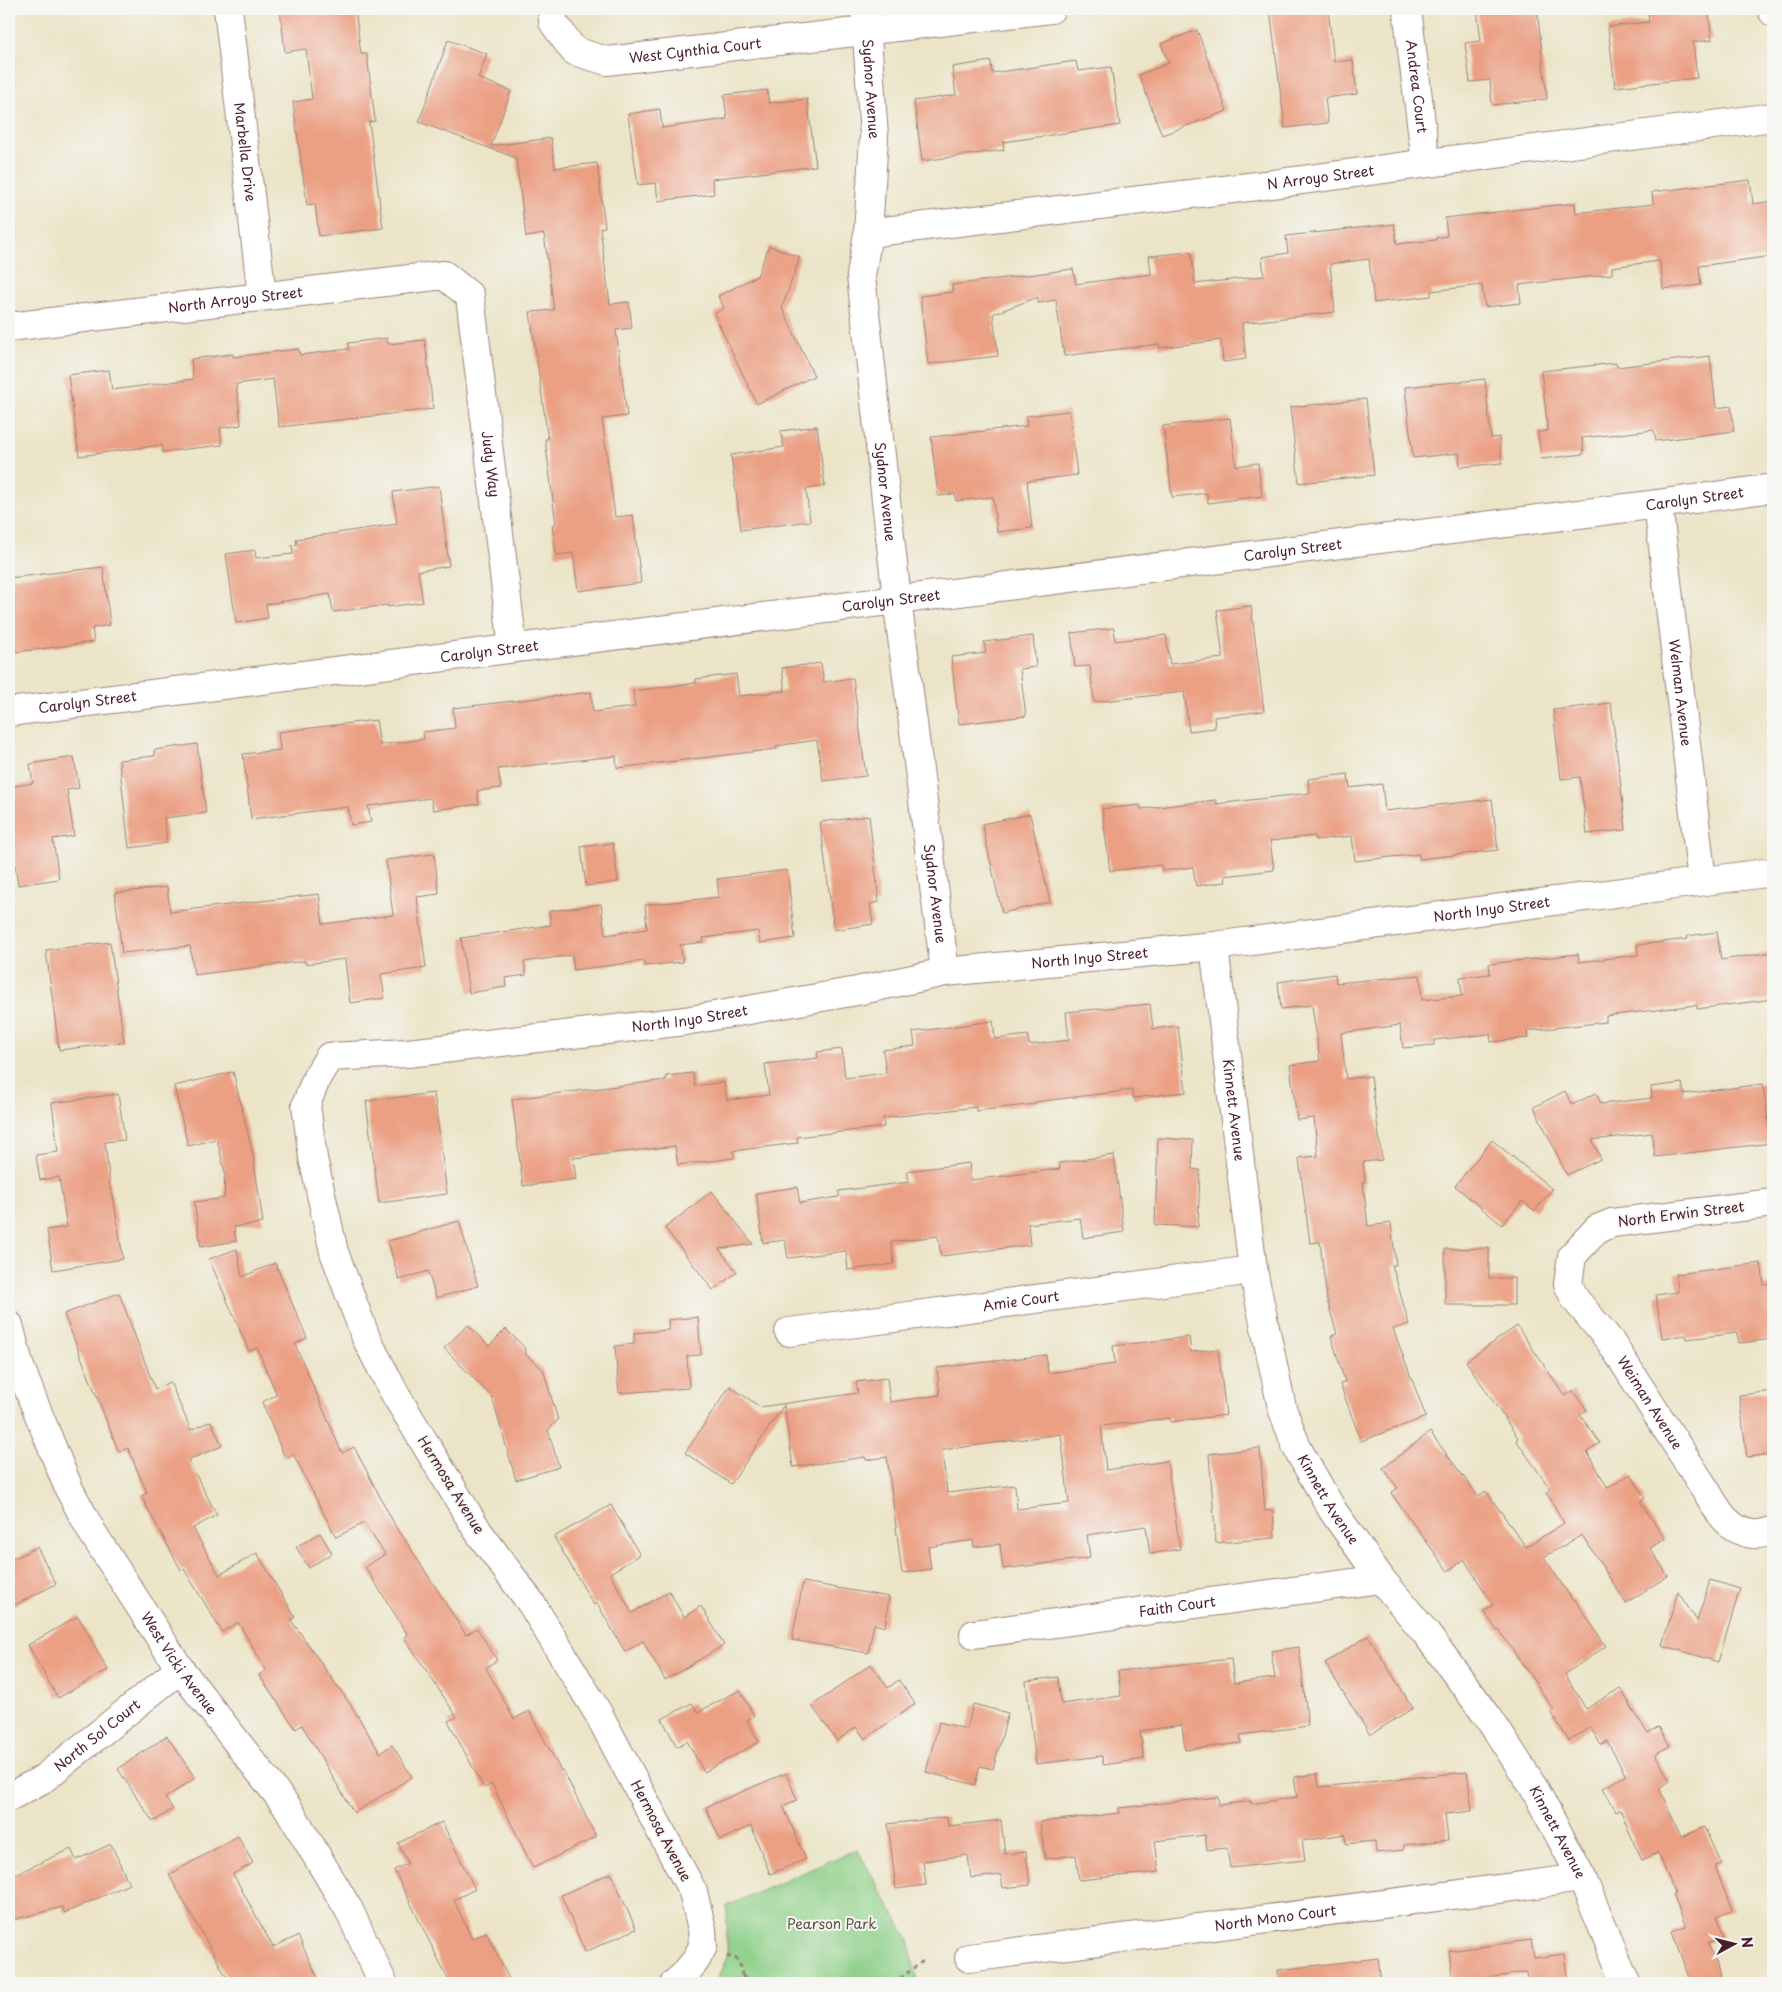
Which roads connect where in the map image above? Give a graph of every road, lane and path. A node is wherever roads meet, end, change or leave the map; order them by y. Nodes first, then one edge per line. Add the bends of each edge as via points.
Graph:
1 (228, 9) edge
2 (552, 9) edge
3 (1051, 9) edge
4 (1407, 9) edge
5 (866, 19) edge
6 (1773, 117) edge
7 (1426, 163) junction
8 (868, 233) junction
9 (457, 285) joint
10 (262, 296) junction
11 (9, 327) edge
12 (1773, 488) edge
13 (1658, 504) junction
14 (897, 599) junction
15 (513, 648) junction
16 (9, 712) edge
17 (1773, 872) edge
18 (1702, 881) junction
19 (1214, 946) junction
20 (945, 972) junction
21 (408, 1053) joint
22 (1773, 1202) edge
23 (1572, 1256) joint
24 (1253, 1270) junction
25 (9, 1325) edge
26 (788, 1332) dead end
27 (1763, 1533) edge
28 (1381, 1579) junction
29 (974, 1634) dead end
30 (180, 1669) junction
31 (9, 1797) edge
32 (1582, 1878) junction
33 (728, 1956) dead end
34 (969, 1958) dead end
35 (923, 1961) dead end
36 (742, 1976) junction
37 (383, 1983) edge
38 (675, 1983) edge
39 (736, 1983) edge
40 (759, 1983) edge
41 (894, 1983) edge
42 (1626, 1983) edge

1 - 10 street, Marbella Drive
2 - 5 street, West Cynthia Court via 553,22 574,51 607,60
3 - 5 street, West Cynthia Court
4 - 7 street, Andrea Court
5 - 8 street, Sydnor Avenue via 874,136
6 - 7 street, N Arroyo Street
7 - 8 street, N Arroyo Street
8 - 14 street, Sydnor Avenue via 861,276
9 - 10 street, North Arroyo Street via 444,275
9 - 15 street, Judy Way via 470,296
10 - 11 street, North Arroyo Street
12 - 13 street, Carolyn Street
13 - 14 street, Carolyn Street
13 - 18 street, Welman Avenue
14 - 15 street, Carolyn Street
14 - 20 street, Sydnor Avenue
15 - 16 street, Carolyn Street
17 - 18 street, North Inyo Street
18 - 19 street, North Inyo Street
19 - 20 street, North Inyo Street
19 - 24 street, Kinnett Avenue
20 - 21 street, North Inyo Street via 858,991 685,1021
21 - 38 street, Hermosa Avenue via 329,1056 306,1105 313,1158 334,1252 366,1338 395,1394 478,1531 531,1603 598,1713 694,1892 703,1946 696,1960
22 - 23 street, North Erwin Street via 1612,1223 1596,1229
23 - 27 street, Weiman Avenue via 1568,1284 1575,1299 1610,1341 1720,1515 1738,1529
24 - 26 street, Amie Court
24 - 28 street, Kinnett Avenue via 1282,1408 1297,1448 1332,1511
25 - 30 street, West Vicki Avenue via 19,1364 69,1489 92,1532
28 - 29 street, Faith Court
28 - 32 street, Kinnett Avenue via 1488,1717 1533,1786
30 - 31 street, North Sol Court via 43,1779
30 - 37 street, West Vicki Avenue via 288,1808 349,1910
32 - 34 street, North Mono Court
32 - 42 street, Kinnett Avenue
33 - 36 path via 737,1959
35 - 41 path
36 - 39 path
36 - 40 path

